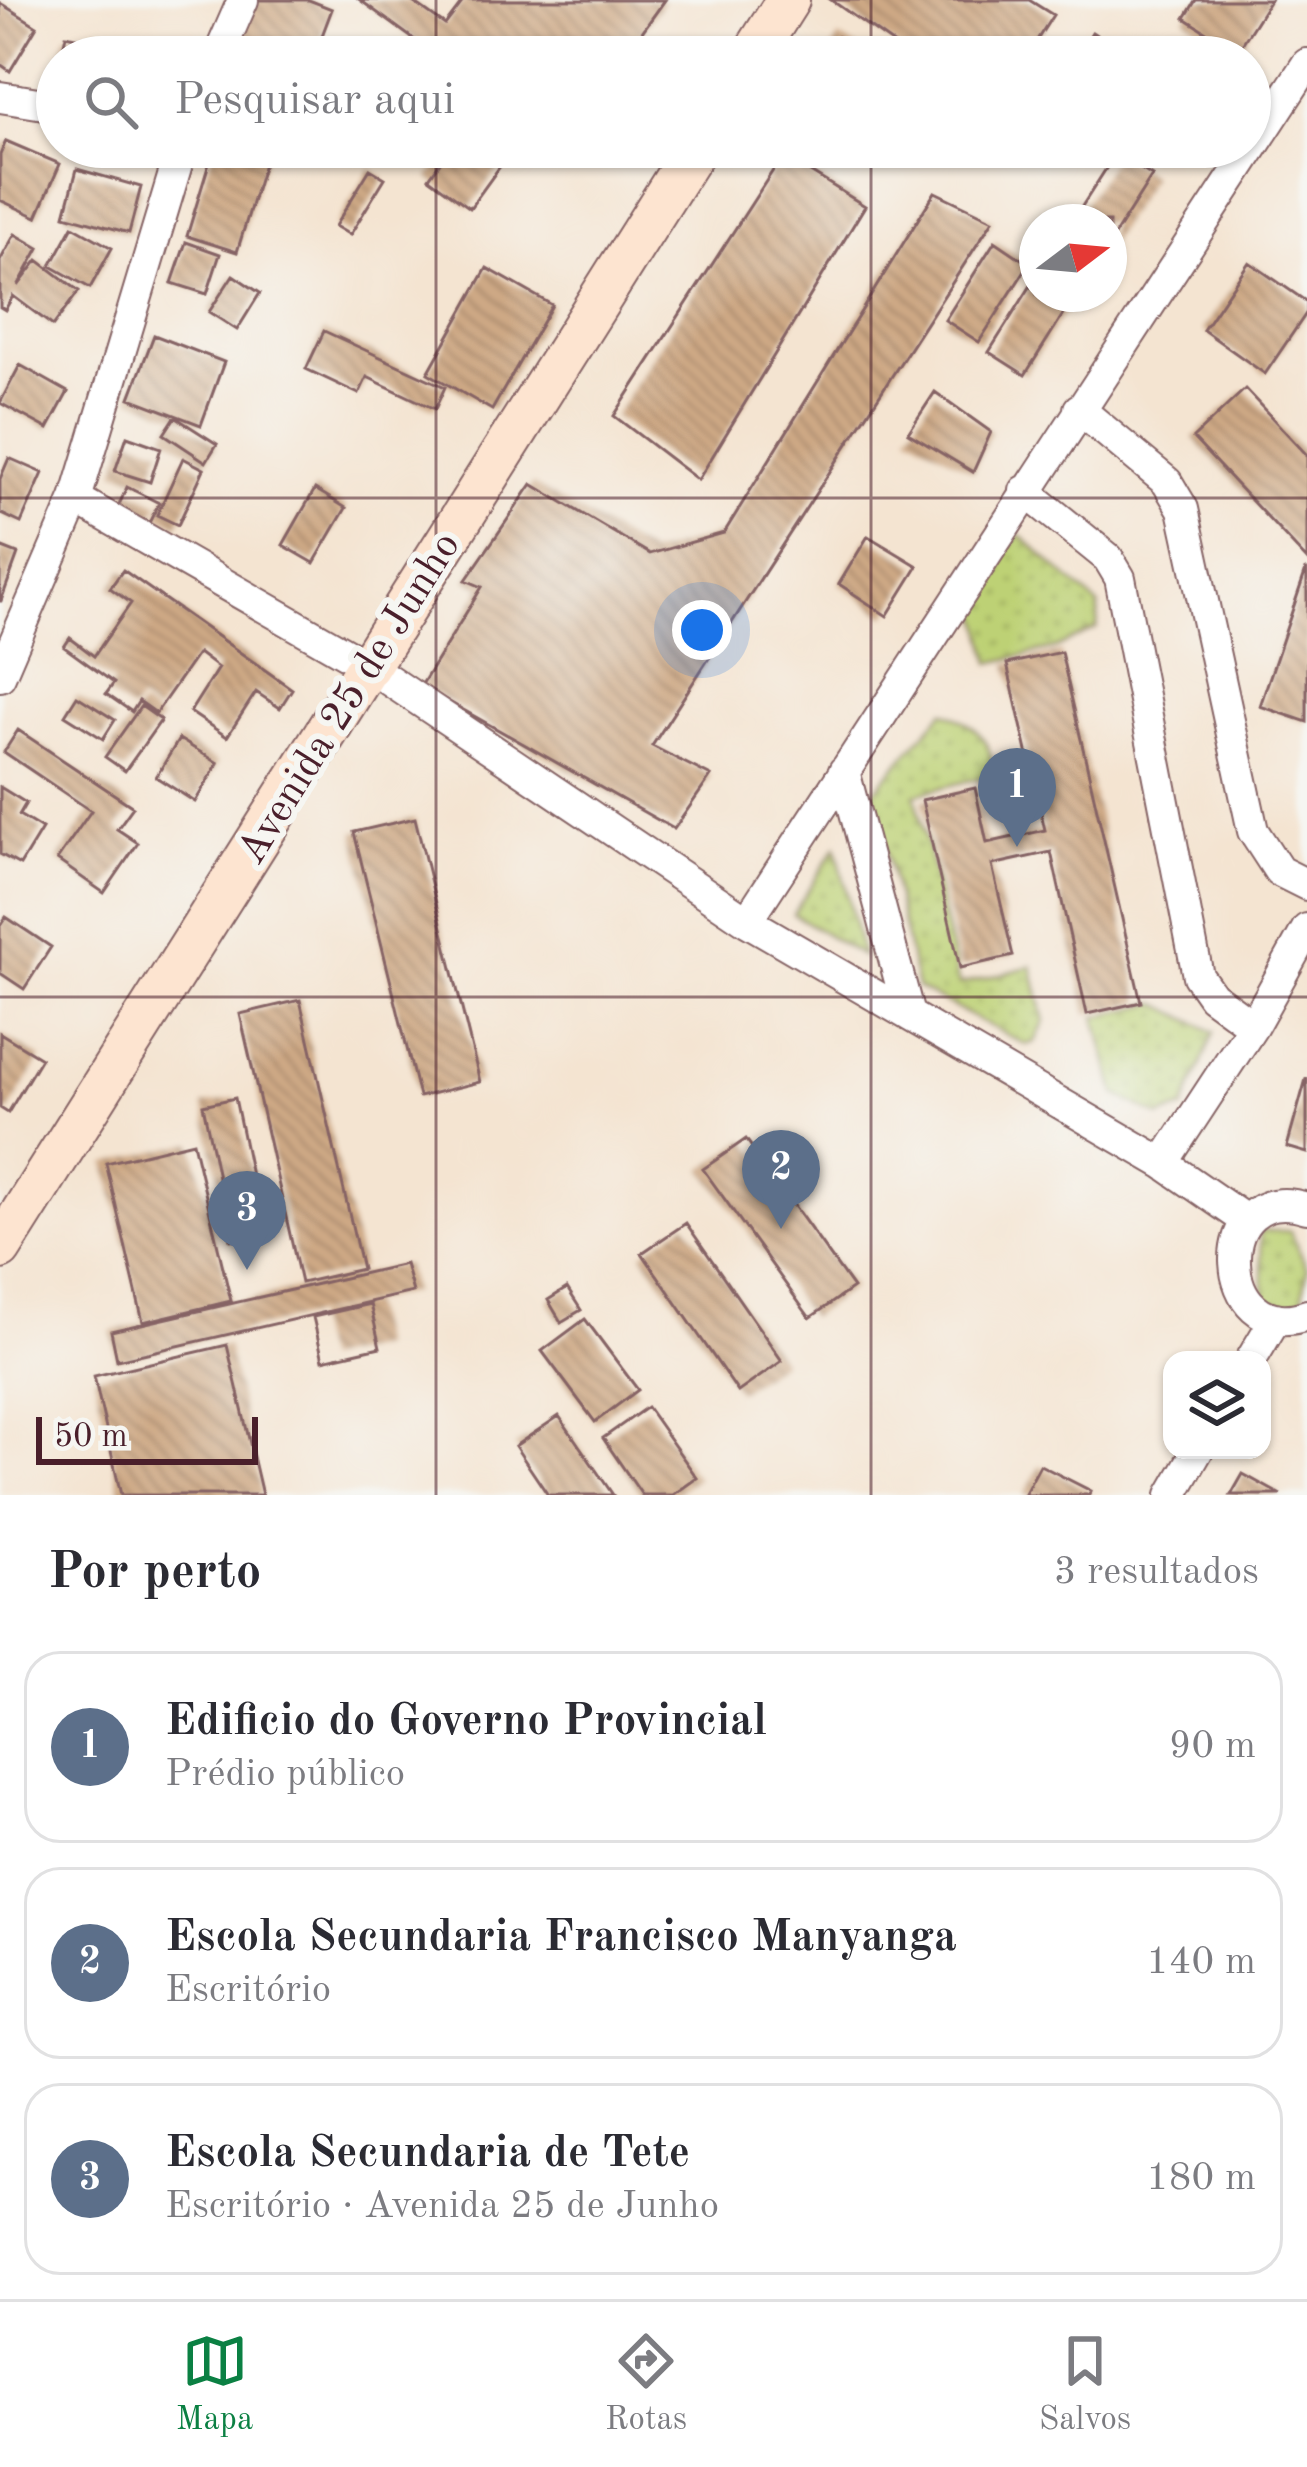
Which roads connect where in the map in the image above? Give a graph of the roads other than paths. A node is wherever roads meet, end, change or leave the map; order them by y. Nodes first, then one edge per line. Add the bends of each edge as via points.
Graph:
1 (243, 0) edge
2 (788, 0) edge
3 (227, 36) edge
4 (765, 36) edge
5 (1307, 64) edge
6 (0, 98) edge
7 (36, 103) edge
8 (1271, 118) edge
9 (176, 168) edge
10 (683, 168) edge
11 (1238, 168) edge
12 (1078, 409) junction
13 (1025, 491) junction
14 (76, 499) junction
15 (371, 668) junction
16 (0, 676) edge
17 (844, 771) junction
18 (1307, 885) edge
19 (747, 921) junction
20 (1307, 929) edge
21 (909, 1016) junction
22 (1253, 1026) junction
23 (1163, 1163) junction
24 (1307, 1208) edge
25 (1247, 1221) junction
26 (0, 1248) edge
27 (1292, 1316) edge
28 (1259, 1351) edge
29 (1193, 1459) edge
30 (1172, 1495) edge

1 - 3 street
2 - 4 street
5 - 8 street
6 - 7 street
9 - 14 street
10 - 15 street, Avenida 25 de Junho
11 - 12 street
12 - 13 street
12 - 18 street via 1177,494 1253,832 1279,871
13 - 17 street
13 - 22 street via 1108,558 1120,578 1198,976
14 - 15 street
14 - 16 street
15 - 19 street
15 - 26 street, Avenida 25 de Junho
17 - 19 street
17 - 21 street
19 - 21 street
20 - 22 street
21 - 23 street
22 - 23 street
23 - 25 street
24 - 25 street via 1268,1207
25 - 27 street via 1233,1248 1234,1278 1250,1304
27 - 28 street
29 - 30 street

